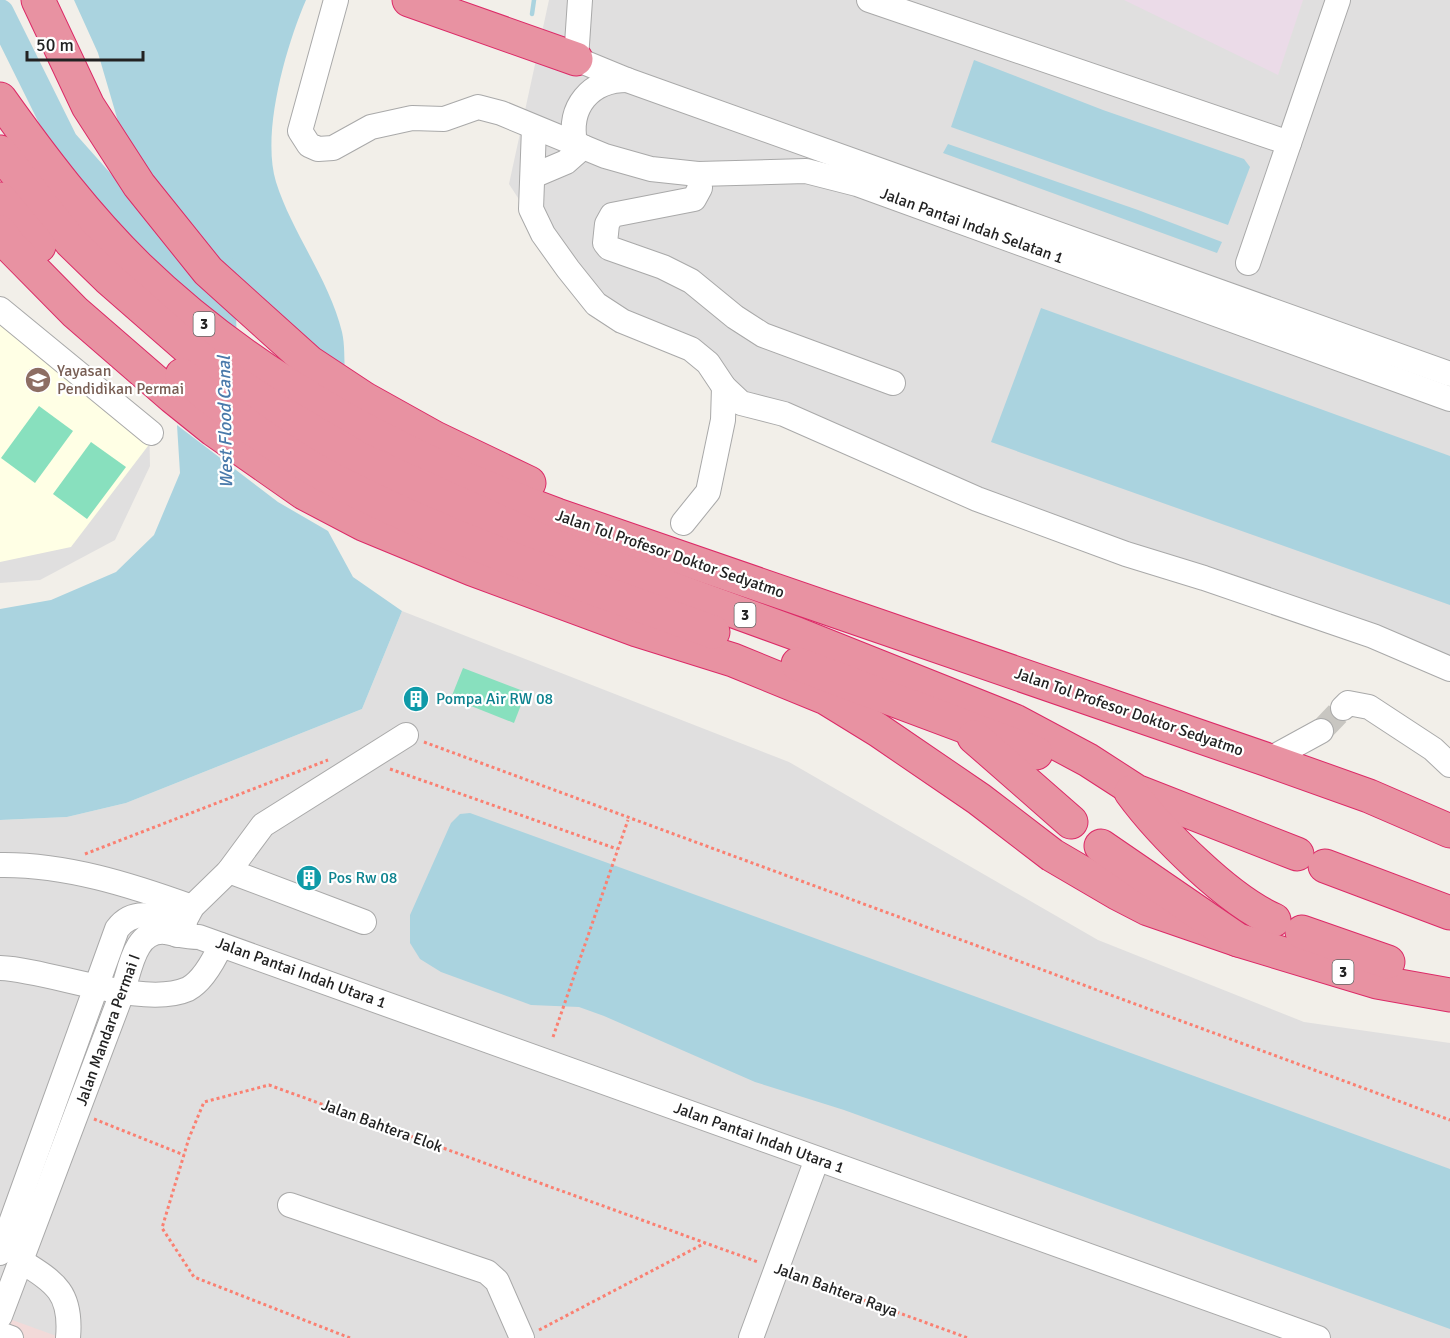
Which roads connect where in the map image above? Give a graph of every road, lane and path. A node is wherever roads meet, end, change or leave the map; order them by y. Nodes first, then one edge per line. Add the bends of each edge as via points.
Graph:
1 (38, 0) edge
2 (336, 0) edge
3 (409, 0) edge
4 (580, 0) edge
5 (869, 0) edge
6 (1338, 0) edge
7 (577, 51) junction
8 (627, 80) junction
9 (0, 99) edge
10 (534, 128) junction
11 (1289, 143) junction
12 (579, 145) junction
13 (0, 152) edge
14 (698, 174) junction
15 (533, 176) junction
16 (0, 199) edge
17 (0, 232) edge
18 (1248, 262) dead end
19 (0, 309) edge
20 (1450, 374) edge
21 (893, 383) dead end
22 (724, 387) junction
23 (1450, 399) edge
24 (151, 433) dead end
25 (429, 449) junction
26 (683, 522) dead end
27 (1450, 669) edge
28 (1343, 708) dead end
29 (959, 724) junction
30 (1321, 731) tunnel mouth
31 (406, 735) joint
32 (332, 758) dead end
33 (1268, 760) junction
34 (368, 762) junction
35 (1450, 765) edge
36 (1124, 783) junction
37 (628, 819) junction
38 (1071, 822) dead end
39 (1450, 831) edge
40 (1101, 846) dead end
41 (617, 849) junction
42 (78, 855) dead end
43 (0, 865) edge
44 (229, 871) junction
45 (1450, 913) edge
46 (364, 922) dead end
47 (194, 930) junction
48 (1238, 940) junction
49 (2, 973) edge
50 (1450, 980) edge
51 (96, 985) junction
52 (122, 993) junction
53 (1450, 995) edge
54 (553, 1036) dead end
55 (78, 1112) junction
56 (1450, 1120) edge
57 (184, 1155) junction
58 (817, 1158) junction
59 (290, 1205) dead end
60 (705, 1243) junction
61 (10, 1257) edge
62 (776, 1269) junction
63 (0, 1316) edge
64 (0, 1334) edge
65 (528, 1335) edge
66 (11, 1338) edge
67 (68, 1338) edge
68 (350, 1338) edge
69 (751, 1338) edge
70 (968, 1338) edge
71 (1318, 1338) edge

1 - 25 highway via 88,105 139,185 208,271 309,362
2 - 10 street, Jalan Pantai Indah Selatan 1 via 302,116 300,131 309,145 333,148 371,127 412,118 444,119 478,107
3 - 7 highway
4 - 7 street
5 - 11 street
6 - 11 street
7 - 8 street, Jalan Pantai Indah Selatan 1
8 - 12 street via 603,83 584,97 573,119
8 - 20 street, Jalan Pantai Indah Selatan 1
9 - 25 highway, 3 via 88,213 138,267 208,327 278,380 337,416
10 - 12 street, Jalan Pantai Indah Selatan 1
10 - 15 street
11 - 18 street
12 - 14 street, Jalan Pantai Indah Selatan 1 via 639,166
12 - 15 street via 566,162
13 - 36 highway, Jalan Tol Profesor Doktor Sedyatmo / 3 via 72,242 202,361 360,459 552,545 797,634 1015,721
14 - 21 street via 700,188 694,199 612,215 605,243 691,281 763,334
14 - 23 street, Jalan Pantai Indah Selatan 1 via 806,171 857,184
15 - 22 street via 531,209 543,234 596,304 622,321 691,349 708,363
16 - 29 highway, Jalan Tol Profesor Doktor Sedyatmo / 3 via 40,248 168,364 259,435 331,478 442,531
17 - 48 highway via 75,312 173,397 303,493 363,524 472,570 733,660 826,698 979,799 1052,855 1108,888 1149,909
19 - 24 street
22 - 26 street via 723,420 708,492
22 - 27 street via 741,403 784,414 977,499 1126,554 1373,636
25 - 33 highway, Jalan Tol Profesor Doktor Sedyatmo / 3 via 584,511 614,534
28 - 35 street via 1348,703 1369,707 1433,749
29 - 36 highway, Jalan Tol Profesor Doktor Sedyatmo / 3
29 - 38 highway, Jalan Tol Profesor Doktor Sedyatmo / 3
30 - 33 street
31 - 34 street
31 - 37 path
32 - 42 path
33 - 39 highway, Jalan Tol Profesor Doktor Sedyatmo / 3 via 1369,796
34 - 41 path
34 - 44 street via 263,825
36 - 45 highway, Jalan Tol Profesor Doktor Sedyatmo / 3
36 - 50 highway via 1143,808 1208,872 1257,913 1348,950
37 - 41 path
37 - 56 path
40 - 48 highway, 3
41 - 54 path
43 - 47 street via 27,864 102,879
44 - 46 street
44 - 47 street
47 - 51 street, Jalan Mandara Permai I via 142,915 131,916 117,929
47 - 52 street, Jalan Mandara Permai I via 152,933 144,938 137,947
47 - 52 street via 211,965 190,988 175,993
47 - 58 street, Jalan Pantai Indah Utara 1
48 - 53 highway, 3 via 1377,982
49 - 51 street
51 - 52 street
51 - 61 street, Jalan Mandara Permai I
52 - 55 street, Jalan Mandara Permai I
55 - 57 path
55 - 61 street, Jalan Mandara Permai I
57 - 60 path, Jalan Bahtera Elok via 204,1102 269,1085
57 - 68 path, Jalan Bahtera Elok via 162,1228 194,1277
58 - 62 street
58 - 71 street, Jalan Pantai Indah Utara 1
59 - 65 street via 487,1272 497,1281
60 - 62 path, Jalan Bahtera Raya
60 - 65 path
61 - 63 street, Jalan Mandara Permai I
61 - 67 street via 54,1282 70,1314
62 - 69 street
62 - 70 path, Jalan Bahtera Raya
64 - 66 street

